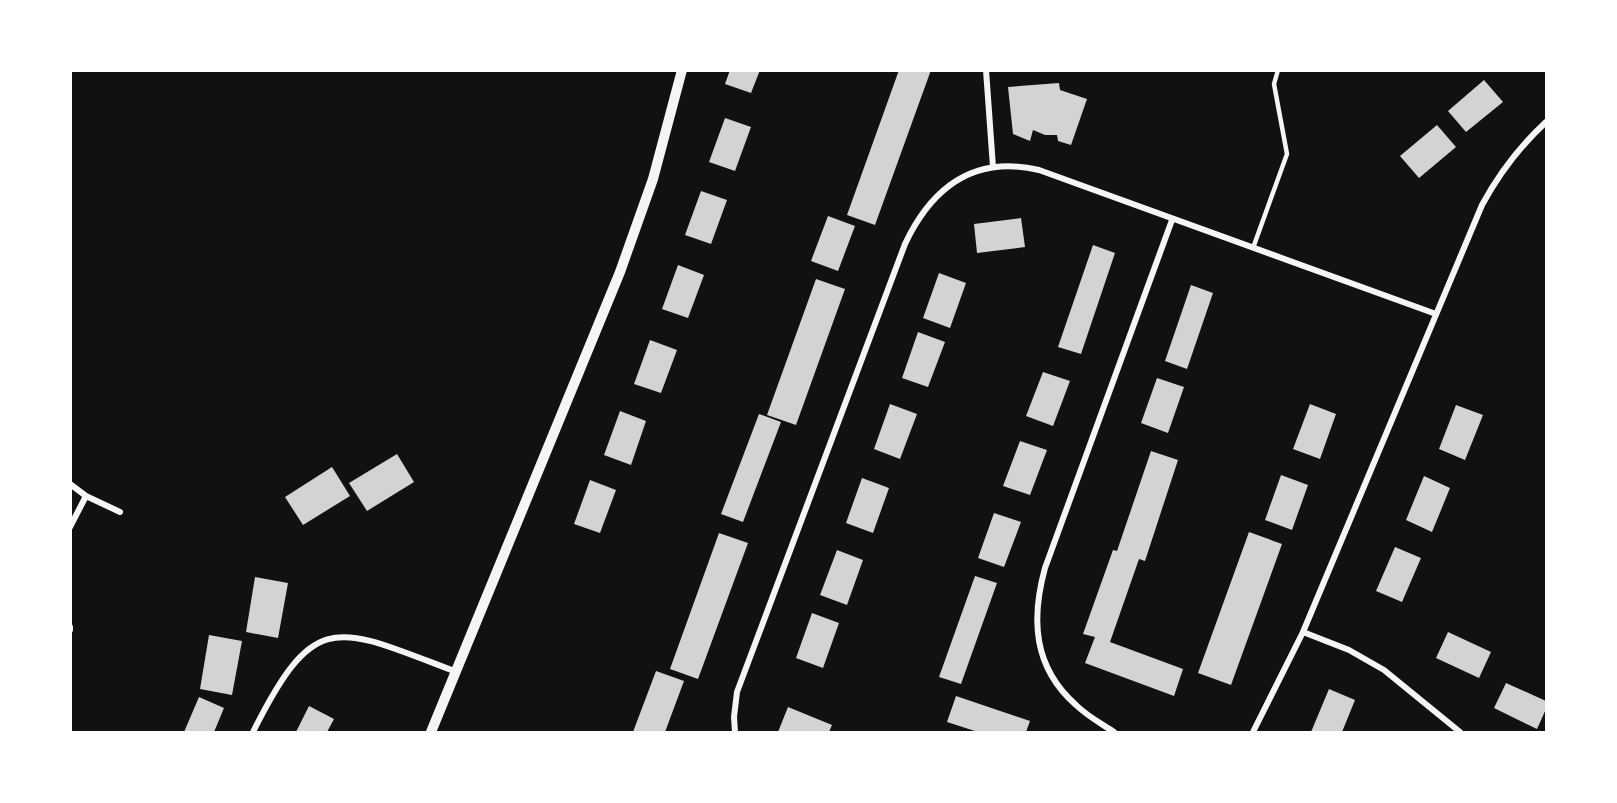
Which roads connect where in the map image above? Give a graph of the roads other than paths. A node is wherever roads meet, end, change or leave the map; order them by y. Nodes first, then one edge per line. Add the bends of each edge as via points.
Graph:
1 (682, 70) edge
2 (986, 70) edge
3 (1278, 70) edge
4 (1546, 122) edge
5 (993, 167) junction
6 (1172, 220) junction
7 (1253, 248) junction
8 (1437, 314) junction
9 (70, 484) edge
10 (86, 496) junction
11 (120, 512) dead end
12 (70, 526) edge
13 (1303, 632) junction
14 (454, 671) junction
15 (253, 732) edge
16 (431, 732) edge
17 (735, 732) edge
18 (1114, 732) edge
19 (1253, 732) edge
20 (1460, 732) edge

1 - 14 street via 656,169 621,272
2 - 5 street
3 - 7 lane via 1274,84 1287,154
4 - 8 street via 1501,170 1482,205
5 - 6 street via 1039,170
5 - 17 street via 966,175 943,190 917,218 904,244 737,692
6 - 7 street
6 - 18 street via 1046,568 1035,616 1043,654 1060,688 1076,706
7 - 8 street
8 - 13 street
9 - 10 street
10 - 11 street
10 - 12 street
13 - 19 street
13 - 20 street via 1349,650 1384,670
14 - 15 street via 362,638 326,639 298,657 280,681
14 - 16 street

